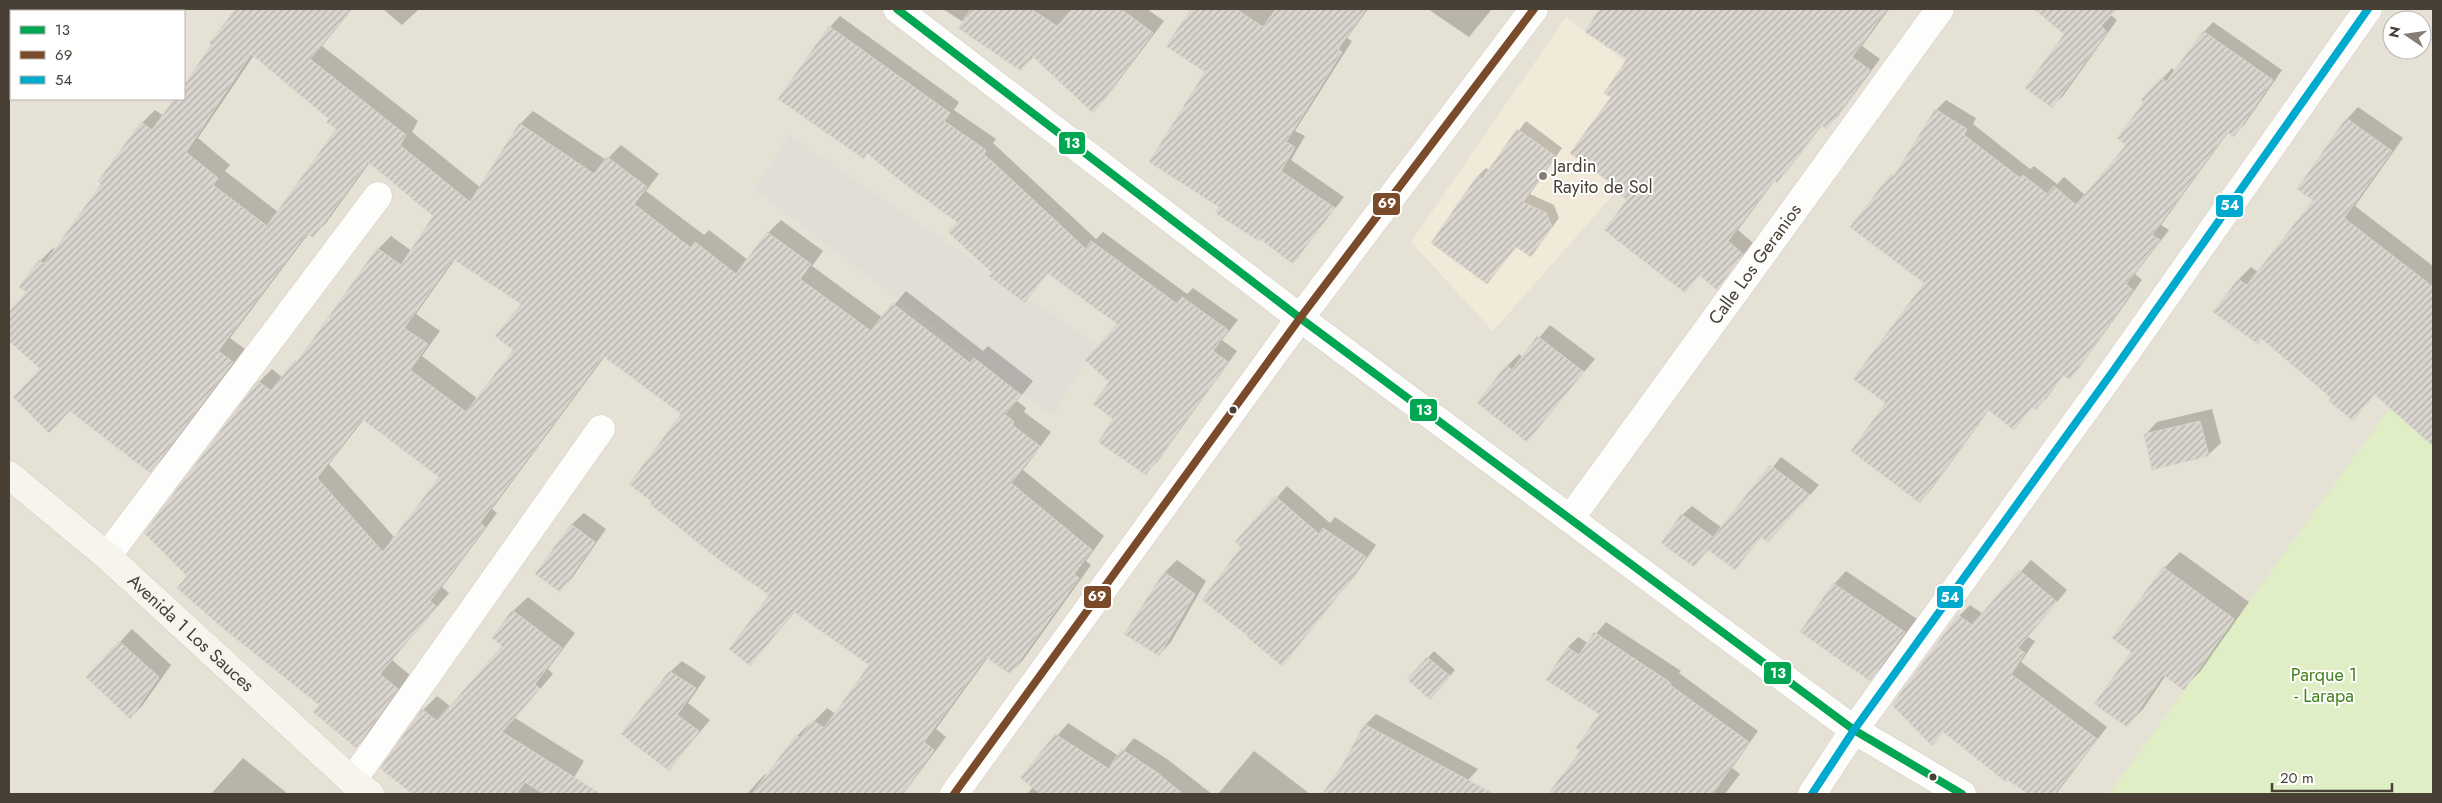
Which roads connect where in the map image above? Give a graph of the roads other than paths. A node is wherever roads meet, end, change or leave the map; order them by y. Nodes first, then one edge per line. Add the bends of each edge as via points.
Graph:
1 (897, 9) edge
2 (1534, 9) edge
3 (1940, 9) edge
4 (2368, 9) edge
5 (378, 196) dead end
6 (1300, 318) junction
7 (602, 428) dead end
8 (9, 475) edge
9 (1570, 519) junction
10 (107, 556) junction
11 (1854, 730) junction
12 (361, 788) edge
13 (954, 794) edge
14 (1812, 794) edge
15 (1962, 794) edge

1 - 6 street
2 - 6 street
3 - 9 street, Calle Los Geranios
4 - 11 street via 2111,374
5 - 10 street
6 - 9 street
6 - 13 street
7 - 12 street
8 - 10 street, Avenida 1 Los Sauces
9 - 11 street
10 - 12 street, Avenida 1 Los Sauces
11 - 14 street
11 - 15 street

